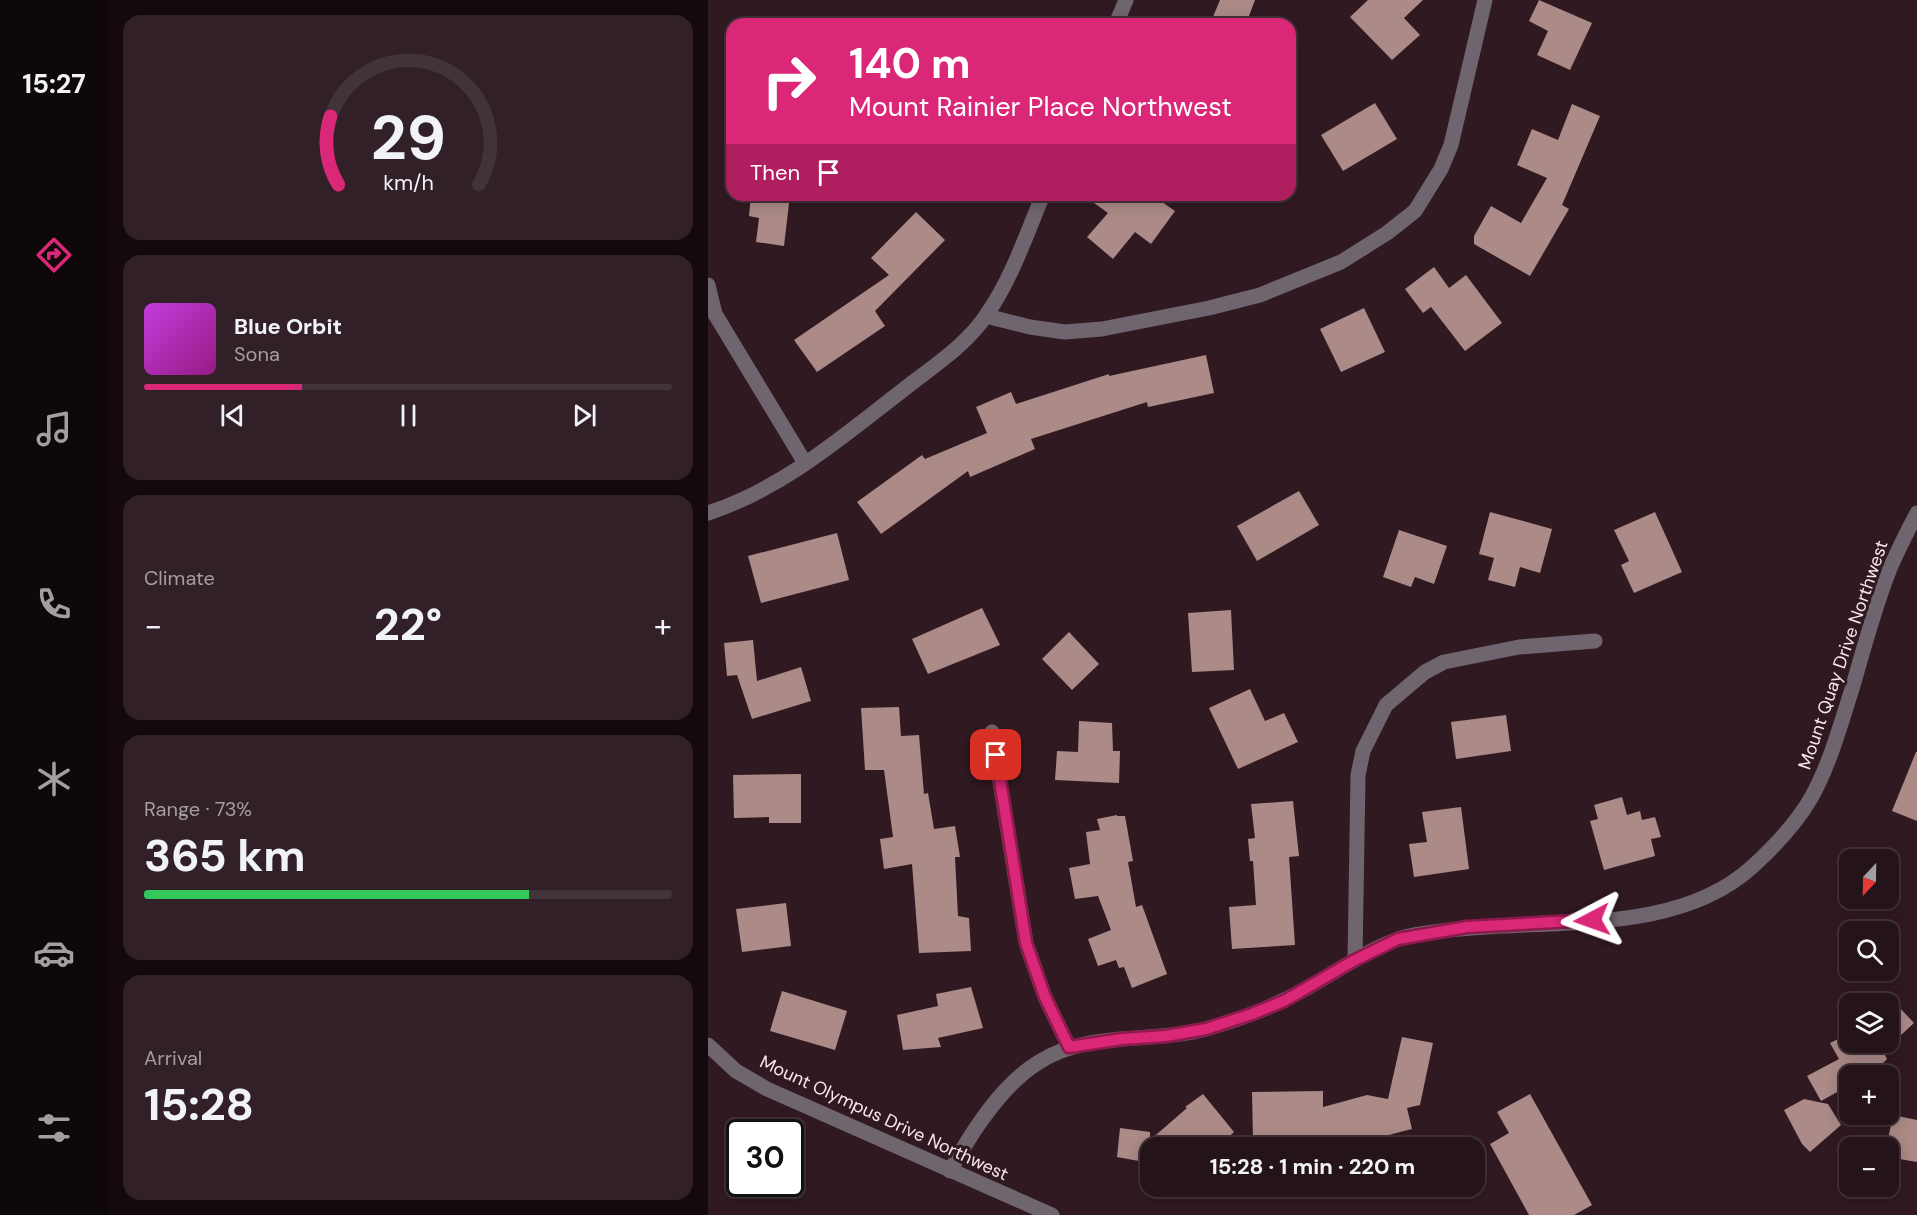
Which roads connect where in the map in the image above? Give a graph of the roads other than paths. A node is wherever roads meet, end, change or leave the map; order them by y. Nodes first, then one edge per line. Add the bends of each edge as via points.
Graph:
1 (1126, 0) edge
2 (1485, 0) edge
3 (1118, 18) edge
4 (1041, 201) edge
5 (708, 285) edge
6 (986, 316) junction
7 (805, 464) junction
8 (708, 513) edge
9 (1917, 513) edge
10 (1595, 641) dead end
11 (992, 732) dead end
12 (1355, 960) junction
13 (708, 1045) edge
14 (1069, 1047) junction
15 (950, 1171) junction
16 (1052, 1215) edge

1 - 3 street
2 - 6 street via 1451,145 1441,169 1415,211 1387,233 1341,262 1260,295 1209,308 1102,329 1065,332
4 - 6 street via 1007,282
5 - 7 street via 715,314
6 - 7 street via 957,348
7 - 8 street via 771,486
9 - 12 street, Mount Quay Drive Northwest via 1891,567 1826,768 1792,825 1749,870 1725,887 1663,912 1431,932 1398,939
10 - 12 street via 1519,647 1444,662 1402,689 1386,705 1363,751 1358,775
11 - 14 street via 1026,943 1045,997
12 - 14 street, Mount Quay Drive Northwest via 1284,1001 1206,1029
13 - 15 street, Mount Olympus Drive Northwest via 736,1071 767,1089
14 - 15 street, Mount Quay Drive Northwest via 1039,1062 995,1102
15 - 16 street, Mount Olympus Drive Northwest

